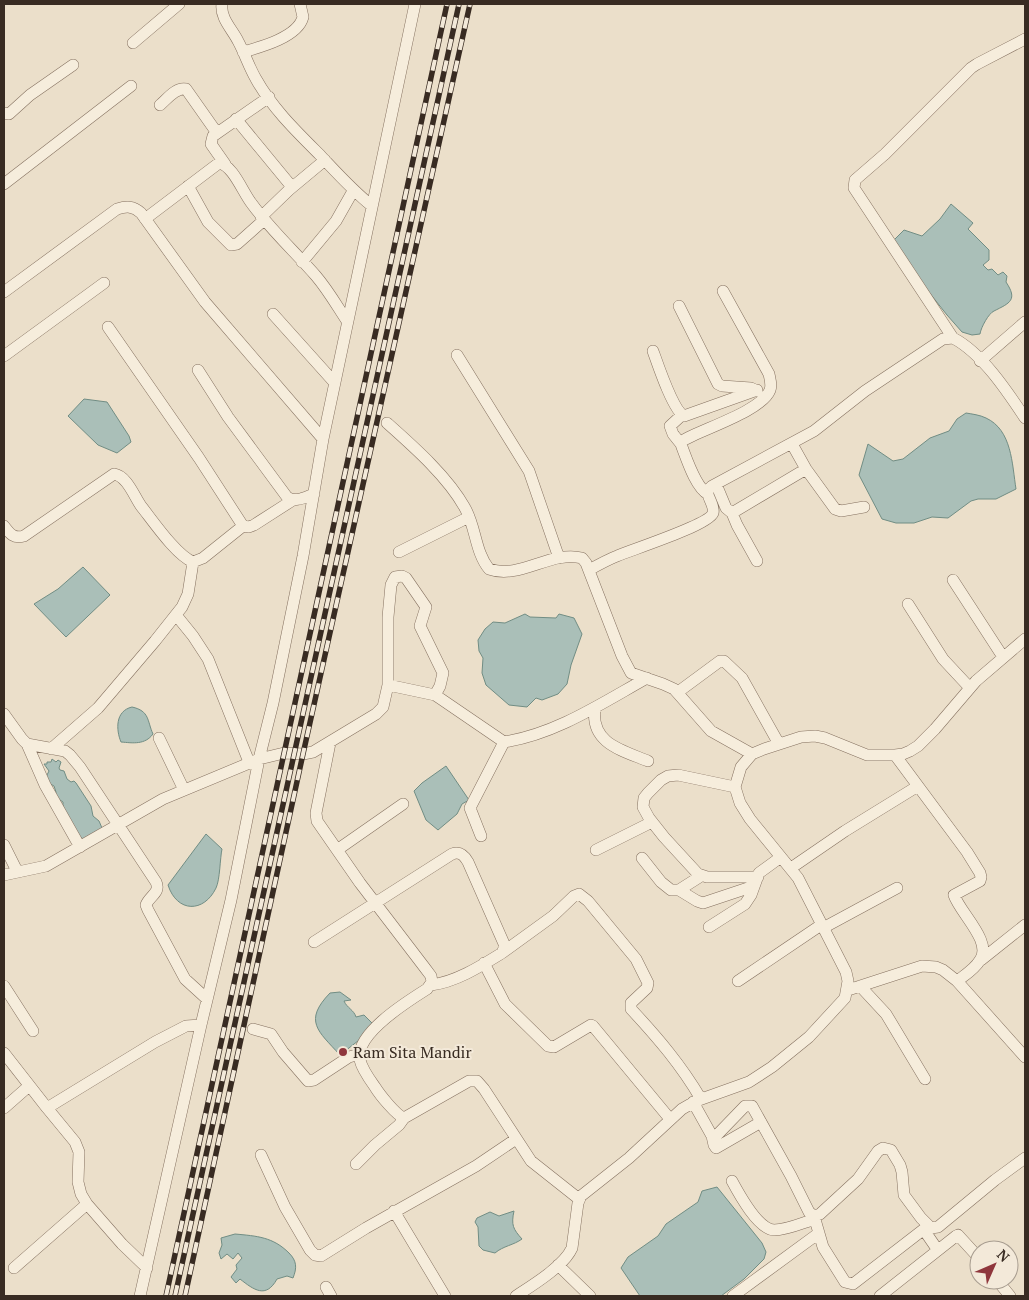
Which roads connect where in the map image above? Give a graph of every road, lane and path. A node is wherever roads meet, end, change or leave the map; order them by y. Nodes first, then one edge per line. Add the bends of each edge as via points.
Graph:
1 (179, 4) edge
2 (222, 4) edge
3 (300, 4) edge
4 (415, 4) edge
5 (1025, 40) edge
6 (133, 43) dead end
7 (243, 52) junction
8 (74, 66) dead end
9 (131, 86) dead end
10 (269, 98) junction
11 (160, 105) dead end
12 (4, 113) edge
13 (236, 119) junction
14 (217, 133) junction
15 (325, 160) junction
16 (225, 164) junction
17 (4, 184) edge
18 (188, 186) junction
19 (292, 187) junction
20 (353, 191) junction
21 (372, 206) junction
22 (145, 219) junction
23 (262, 219) junction
24 (302, 262) junction
25 (104, 283) dead end
26 (724, 291) dead end
27 (4, 292) edge
28 (679, 306) dead end
29 (273, 314) dead end
30 (347, 321) junction
31 (1025, 322) edge
32 (108, 328) dead end
33 (953, 338) junction
34 (653, 351) dead end
35 (457, 355) dead end
36 (4, 356) edge
37 (980, 361) junction
38 (198, 370) dead end
39 (334, 382) junction
40 (760, 394) junction
41 (682, 415) junction
42 (1025, 418) edge
43 (387, 423) dead end
44 (322, 439) junction
45 (681, 444) junction
46 (792, 444) junction
47 (806, 469) junction
48 (716, 484) junction
49 (314, 494) junction
50 (708, 494) junction
51 (293, 500) junction
52 (864, 506) dead end
53 (732, 513) junction
54 (469, 517) junction
55 (4, 526) edge
56 (243, 526) junction
57 (399, 552) dead end
58 (559, 558) junction
59 (757, 560) dead end
60 (193, 562) junction
61 (589, 570) junction
62 (953, 580) dead end
63 (908, 604) dead end
64 (176, 615) junction
65 (1025, 638) edge
66 (1003, 657) junction
67 (647, 678) junction
68 (388, 686) junction
69 (970, 688) junction
70 (678, 692) junction
71 (435, 696) junction
72 (595, 708) junction
73 (4, 714) edge
74 (160, 738) dead end
75 (504, 742) junction
76 (330, 743) junction
77 (27, 744) junction
78 (779, 744) junction
79 (51, 749) junction
80 (752, 754) junction
81 (895, 755) junction
82 (254, 760) junction
83 (648, 761) dead end
84 (918, 786) junction
85 (735, 787) junction
86 (184, 790) junction
87 (403, 804) dead end
88 (652, 822) junction
89 (118, 824) junction
90 (481, 836) dead end
91 (4, 845) edge
92 (80, 847) junction
93 (337, 850) junction
94 (596, 850) dead end
95 (781, 856) junction
96 (642, 858) dead end
97 (791, 868) junction
98 (17, 871) junction
99 (4, 875) edge
100 (701, 876) junction
101 (756, 882) junction
102 (896, 888) dead end
103 (679, 890) junction
104 (376, 903) junction
105 (1025, 925) edge
106 (822, 926) junction
107 (709, 927) dead end
108 (314, 942) dead end
109 (502, 953) junction
110 (981, 960) junction
111 (484, 963) junction
112 (738, 981) dead end
113 (957, 981) junction
114 (431, 985) junction
115 (4, 986) edge
116 (860, 986) junction
117 (848, 990) junction
118 (207, 999) junction
119 (201, 1025) junction
120 (253, 1029) dead end
121 (33, 1030) dead end
122 (4, 1053) edge
123 (360, 1054) junction
124 (1025, 1057) edge
125 (925, 1079) dead end
126 (29, 1086) junction
127 (697, 1100) junction
128 (4, 1108) edge
129 (47, 1108) junction
130 (404, 1118) junction
131 (670, 1119) junction
132 (761, 1122) junction
133 (712, 1136) junction
134 (516, 1139) junction
135 (261, 1155) dead end
136 (1025, 1159) edge
137 (356, 1164) dead end
138 (732, 1181) dead end
139 (580, 1198) junction
140 (87, 1204) junction
141 (394, 1211) junction
142 (815, 1218) junction
143 (926, 1228) junction
144 (819, 1234) junction
145 (969, 1247) edge
146 (937, 1249) junction
147 (558, 1265) junction
148 (14, 1268) dead end
149 (147, 1268) junction
150 (140, 1296) edge
151 (445, 1296) edge
152 (516, 1296) edge
153 (590, 1296) edge
154 (733, 1296) edge
155 (880, 1296) edge

1 - 6 street
2 - 7 street via 224,17
3 - 7 street via 303,17 298,26 276,41
4 - 21 street
5 - 33 street via 971,68 854,184
7 - 10 street
8 - 12 street via 30,95 9,114
9 - 17 street
10 - 13 street
10 - 15 street
11 - 14 street via 176,91 186,89
13 - 14 street
13 - 19 street
14 - 16 street via 212,144
15 - 19 street
15 - 20 street
16 - 18 street via 219,163
16 - 23 street
18 - 22 street
18 - 23 street via 208,222 231,244 237,244
19 - 23 street
20 - 21 street
20 - 24 street via 336,221
21 - 30 street
22 - 27 street via 135,208 117,210
22 - 44 street via 205,302
23 - 24 street
24 - 30 street via 316,276
25 - 36 street
26 - 40 street via 769,374 770,391
28 - 40 street via 718,384 751,388
29 - 39 street
30 - 39 street
31 - 37 street
32 - 56 street
33 - 37 street
33 - 46 street via 936,343
34 - 41 street
35 - 58 street via 529,471
37 - 42 street
38 - 51 street via 236,428 287,497
39 - 44 street
40 - 41 street via 688,416
40 - 45 street via 742,414
41 - 45 street via 670,426
43 - 54 street via 451,488
44 - 49 street
45 - 50 street via 698,484
46 - 47 street
46 - 48 street
47 - 52 street via 838,511
47 - 53 street
48 - 50 street via 709,488
48 - 53 street via 726,508
49 - 51 street
49 - 82 street via 273,703
50 - 61 street via 713,508 711,518 615,556
51 - 56 street via 254,525
53 - 59 street
54 - 57 street
54 - 58 street via 489,569 515,570
55 - 60 street via 13,536 24,536 112,475 119,475 177,551
56 - 60 street via 203,558
58 - 61 street via 582,558
60 - 64 street via 188,594
61 - 67 street via 628,670
62 - 66 street
63 - 69 street via 943,659
64 - 79 street via 98,708
64 - 82 street via 208,659
65 - 66 street
66 - 69 street
67 - 70 street
67 - 72 street
68 - 71 street
68 - 71 street via 391,585 395,578 402,576 414,587 426,607 420,626 442,672
68 - 76 street via 387,697 376,714
69 - 81 street via 918,746
70 - 78 street via 724,661 742,678
70 - 80 street via 711,730
71 - 75 street
72 - 75 street via 543,731
72 - 83 street via 595,725 601,737 612,746
73 - 77 street
74 - 86 street
75 - 90 street via 470,808
76 - 82 street via 313,752 284,753
76 - 93 street via 316,817
77 - 79 street
77 - 92 street via 45,785
78 - 80 street
78 - 81 street via 815,736 859,753
79 - 89 street via 65,751 74,758
80 - 85 street via 741,767
81 - 84 street
82 - 86 street
82 - 118 street via 231,900
84 - 97 street
84 - 110 street via 980,873 980,881 954,895 984,946
85 - 88 street via 678,775 668,776 644,798 643,807
85 - 95 street via 750,819
86 - 89 street
87 - 93 street
88 - 94 street
88 - 100 street
89 - 92 street
89 - 118 street via 158,887 147,901 148,910 185,978
91 - 98 street
92 - 98 street via 46,866
93 - 104 street
95 - 97 street
95 - 101 street via 762,870
96 - 103 street via 668,888
97 - 106 street
98 - 99 street
100 - 101 street
100 - 103 street
101 - 103 street via 703,902 697,902
101 - 107 street via 744,904
102 - 106 street
104 - 108 street
104 - 109 street via 452,854 459,853 468,862 504,941
104 - 114 street via 431,976
105 - 110 street
106 - 112 street
106 - 117 street via 846,972
109 - 111 street
109 - 127 street via 574,896 582,895 641,967 648,986 631,1003 631,1009 685,1072
110 - 113 street
111 - 114 street via 450,981
111 - 131 street via 506,1004 548,1046 554,1047 593,1026
113 - 116 street via 936,967 922,966
113 - 124 street
114 - 123 street via 377,1026
115 - 121 street
116 - 117 street
116 - 125 street via 886,1014
117 - 127 street via 845,998 814,1032 772,1067 743,1085
118 - 119 street
119 - 129 street via 186,1026 155,1042
119 - 149 street
120 - 123 street via 271,1034 308,1081
122 - 126 street
123 - 130 street via 361,1063 376,1089
126 - 128 street
126 - 129 street
127 - 131 street
127 - 133 street
129 - 140 street via 75,1142 79,1152 78,1182
130 - 134 street via 474,1080 484,1089
130 - 137 street
131 - 139 street
132 - 133 street via 716,1148
132 - 133 street via 752,1106 748,1105 717,1135
132 - 142 street
134 - 139 street via 536,1165
134 - 141 street via 476,1166
135 - 141 street via 285,1207 315,1255 321,1256
136 - 143 street via 938,1227
138 - 142 street via 747,1206 769,1229 779,1230
139 - 147 street via 572,1248
140 - 148 street
140 - 149 street
141 - 151 street
142 - 143 street via 853,1184 878,1151 887,1148 900,1165 904,1195
142 - 144 street
143 - 144 street via 852,1284 845,1282 825,1252
143 - 146 street
144 - 154 street
145 - 146 street via 958,1235
146 - 155 street
147 - 152 street
147 - 153 street
149 - 150 street

